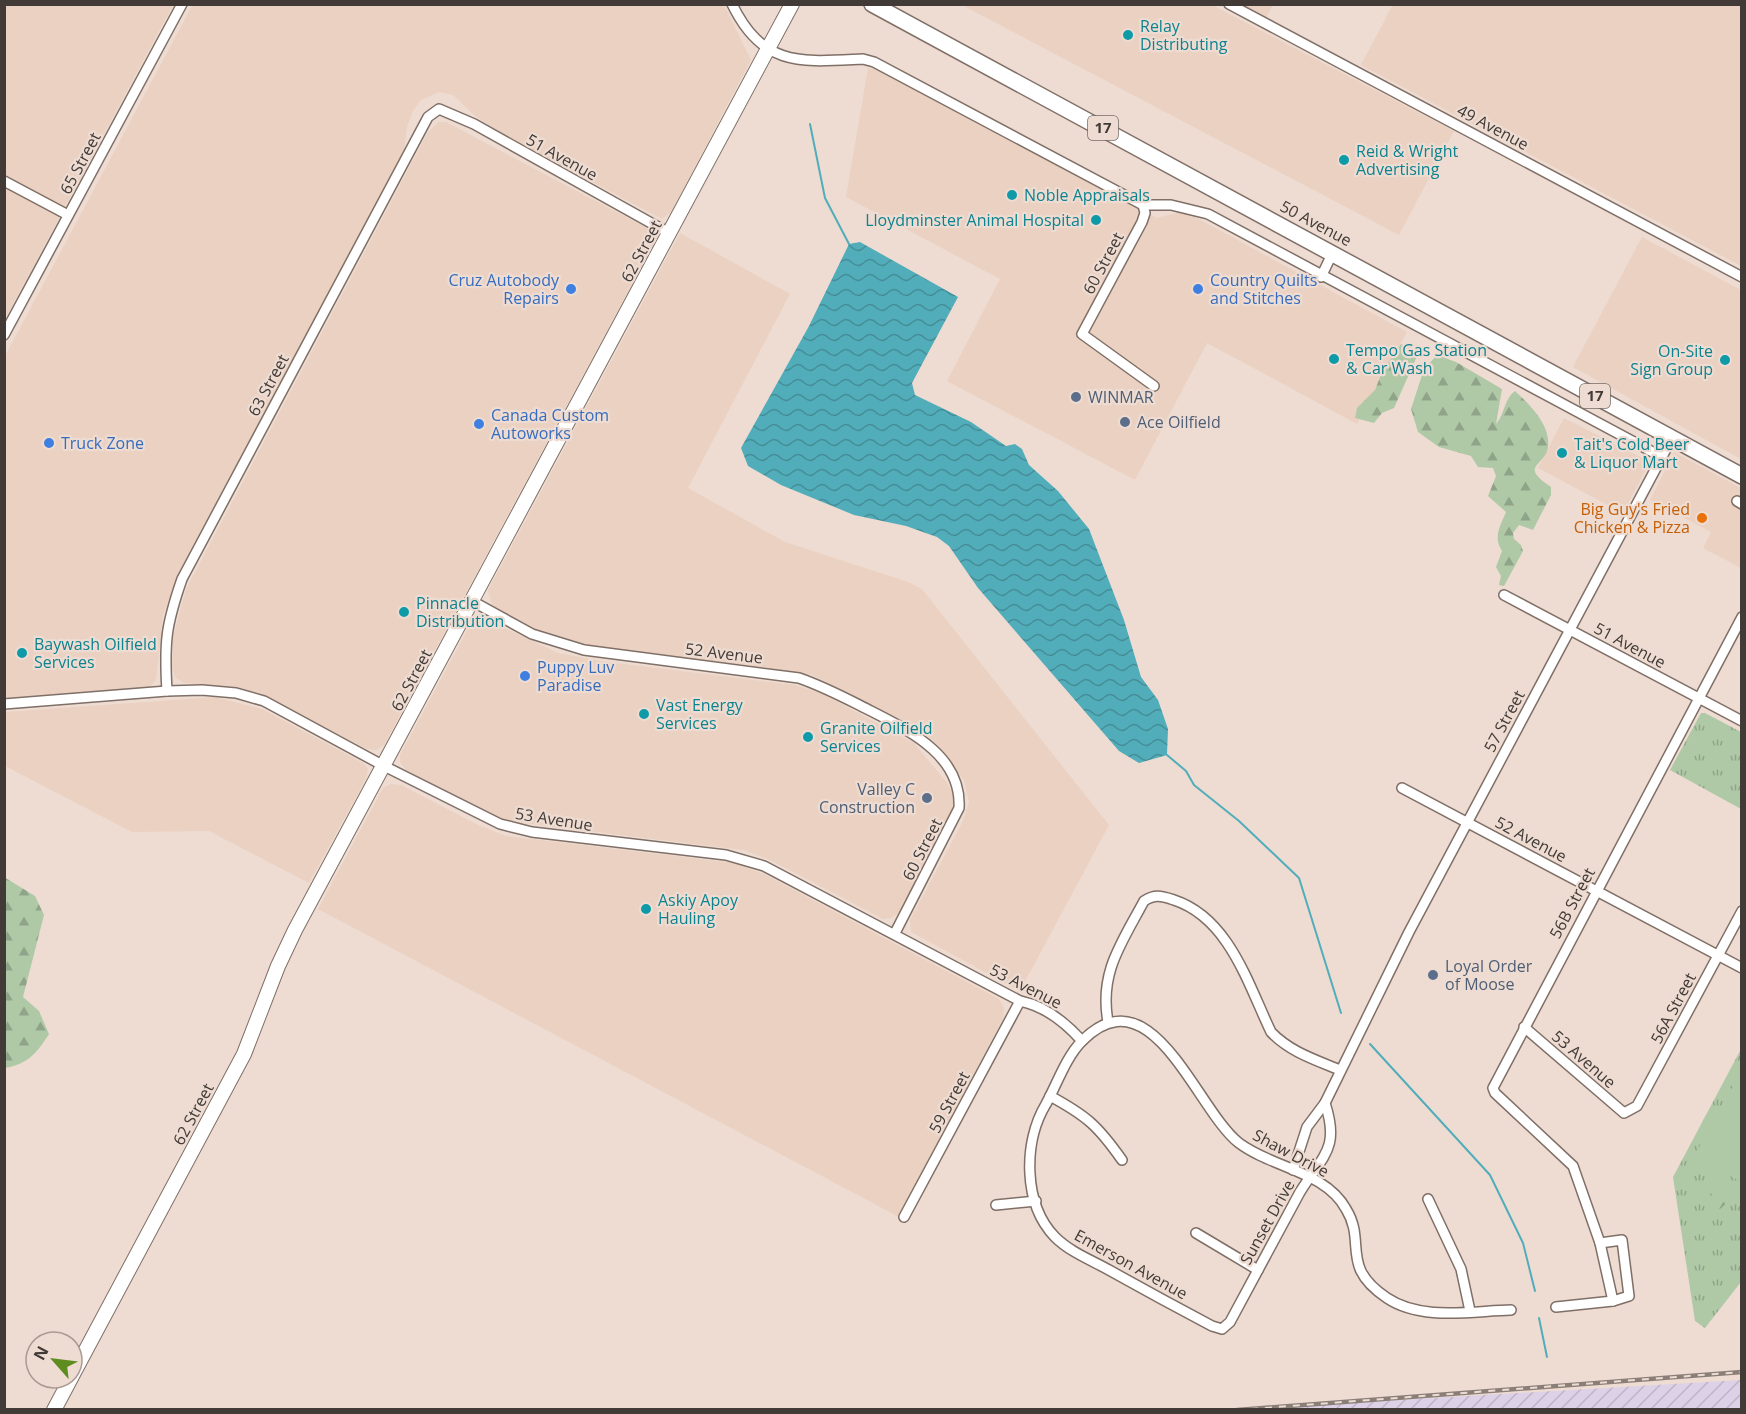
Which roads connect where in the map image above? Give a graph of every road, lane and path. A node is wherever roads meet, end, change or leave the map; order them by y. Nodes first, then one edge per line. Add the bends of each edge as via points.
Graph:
1 (182, 4) edge
2 (732, 4) edge
3 (792, 4) edge
4 (872, 4) edge
5 (1229, 4) edge
6 (769, 48) junction
7 (439, 109) joint
8 (4, 181) edge
9 (1143, 205) junction
10 (68, 216) junction
11 (669, 233) junction
12 (1333, 252) junction
13 (1321, 277) junction
14 (1742, 277) edge
15 (4, 336) edge
16 (1154, 386) dead end
17 (1672, 438) junction
18 (1662, 457) junction
19 (1742, 476) edge
20 (1504, 595) dead end
21 (472, 601) junction
22 (1742, 617) edge
23 (1570, 630) junction
24 (166, 691) junction
25 (1698, 698) junction
26 (4, 704) edge
27 (1742, 721) edge
28 (384, 766) junction
29 (952, 775) joint
30 (1402, 788) dead end
31 (1467, 822) junction
32 (1596, 890) junction
33 (1742, 911) edge
34 (895, 933) junction
35 (1718, 955) junction
36 (1742, 968) edge
37 (1020, 1001) junction
38 (1367, 1020) joint
39 (1108, 1022) junction
40 (1524, 1027) junction
41 (1082, 1041) junction
42 (1340, 1070) junction
43 (1050, 1096) junction
44 (1325, 1103) junction
45 (1624, 1113) joint
46 (1122, 1160) dead end
47 (1293, 1170) junction
48 (1310, 1177) junction
49 (1428, 1199) dead end
50 (1036, 1200) junction
51 (996, 1205) dead end
52 (904, 1217) dead end
53 (1196, 1233) dead end
54 (1600, 1243) junction
55 (1258, 1270) junction
56 (1613, 1301) junction
57 (1556, 1307) dead end
58 (1511, 1310) dead end
59 (1470, 1311) junction
60 (1230, 1323) joint
61 (84, 1354) edge
62 (65, 1390) edge
63 (54, 1410) edge

1 - 10 street, 65 Street
2 - 6 street via 748,34
3 - 6 main road, 62 Street
4 - 12 main road, 50 Avenue / 17
5 - 14 street, 49 Avenue
6 - 9 street via 790,60 874,62
6 - 11 main road, 62 Street
7 - 11 street, 51 Avenue via 474,124
7 - 24 street, 63 Street via 428,117 182,579 168,620 164,647
8 - 10 street
9 - 13 street via 1208,214
9 - 16 street, 60 Street via 1142,222 1082,334
10 - 15 street, 65 Street
11 - 21 main road, 62 Street
12 - 13 street
12 - 17 main road, 50 Avenue / 17
13 - 18 street
17 - 18 street, 57 Street
17 - 19 main road, 50 Avenue / 17
18 - 23 street, 57 Street
20 - 23 street, 51 Avenue
21 - 28 main road, 62 Street
21 - 29 street, 52 Avenue via 532,633 584,651 781,674 825,687 923,740
22 - 25 street, 56B Street
23 - 25 street, 51 Avenue
23 - 31 street, 57 Street
24 - 26 street, 53 Avenue
24 - 28 street, 53 Avenue via 216,690 264,700
25 - 27 street, 51 Avenue
25 - 32 street, 56B Street
28 - 34 street, 53 Avenue via 487,820 513,829 741,857
28 - 61 main road, 62 Street via 295,930 244,1053
29 - 34 street, 60 Street via 960,794 959,808
30 - 31 street, 52 Avenue
31 - 32 street, 52 Avenue
31 - 38 street, 57 Street
32 - 35 street, 52 Avenue
32 - 40 street, 56B Street
33 - 35 street, 56A Street
34 - 37 street, 53 Avenue
35 - 36 street, 52 Avenue
35 - 45 street, 56A Street via 1637,1106
37 - 41 street, 53 Avenue via 1054,1016
37 - 52 street, 59 Street
38 - 42 street, Sunset Drive
39 - 41 street
39 - 42 street via 1104,1002 1106,978 1143,902 1152,896 1162,896 1193,908 1224,937 1271,1032 1280,1041
39 - 47 street, Shaw Drive via 1144,1028 1160,1039 1212,1114 1238,1143
40 - 45 street, 53 Avenue
40 - 54 street, 56B Street via 1493,1088 1573,1166
41 - 43 street
42 - 44 street, Sunset Drive
43 - 46 street via 1083,1114
43 - 50 street via 1029,1147
44 - 47 street, Sunset Drive via 1307,1127
44 - 48 street, Sunset Drive via 1333,1133 1329,1150
47 - 48 street, Shaw Drive
48 - 55 street, Sunset Drive
48 - 59 street, Shaw Drive via 1347,1209 1356,1260 1371,1286 1405,1308
49 - 59 street via 1461,1269
50 - 51 street
50 - 60 street, Emerson Avenue via 1044,1222 1066,1246 1212,1326 1222,1329
53 - 55 street
54 - 56 street, 56B Street
54 - 56 street via 1622,1240 1629,1296
55 - 60 street, Sunset Drive
56 - 57 street
58 - 59 street, Shaw Drive
62 - 63 main road, 62 Street

